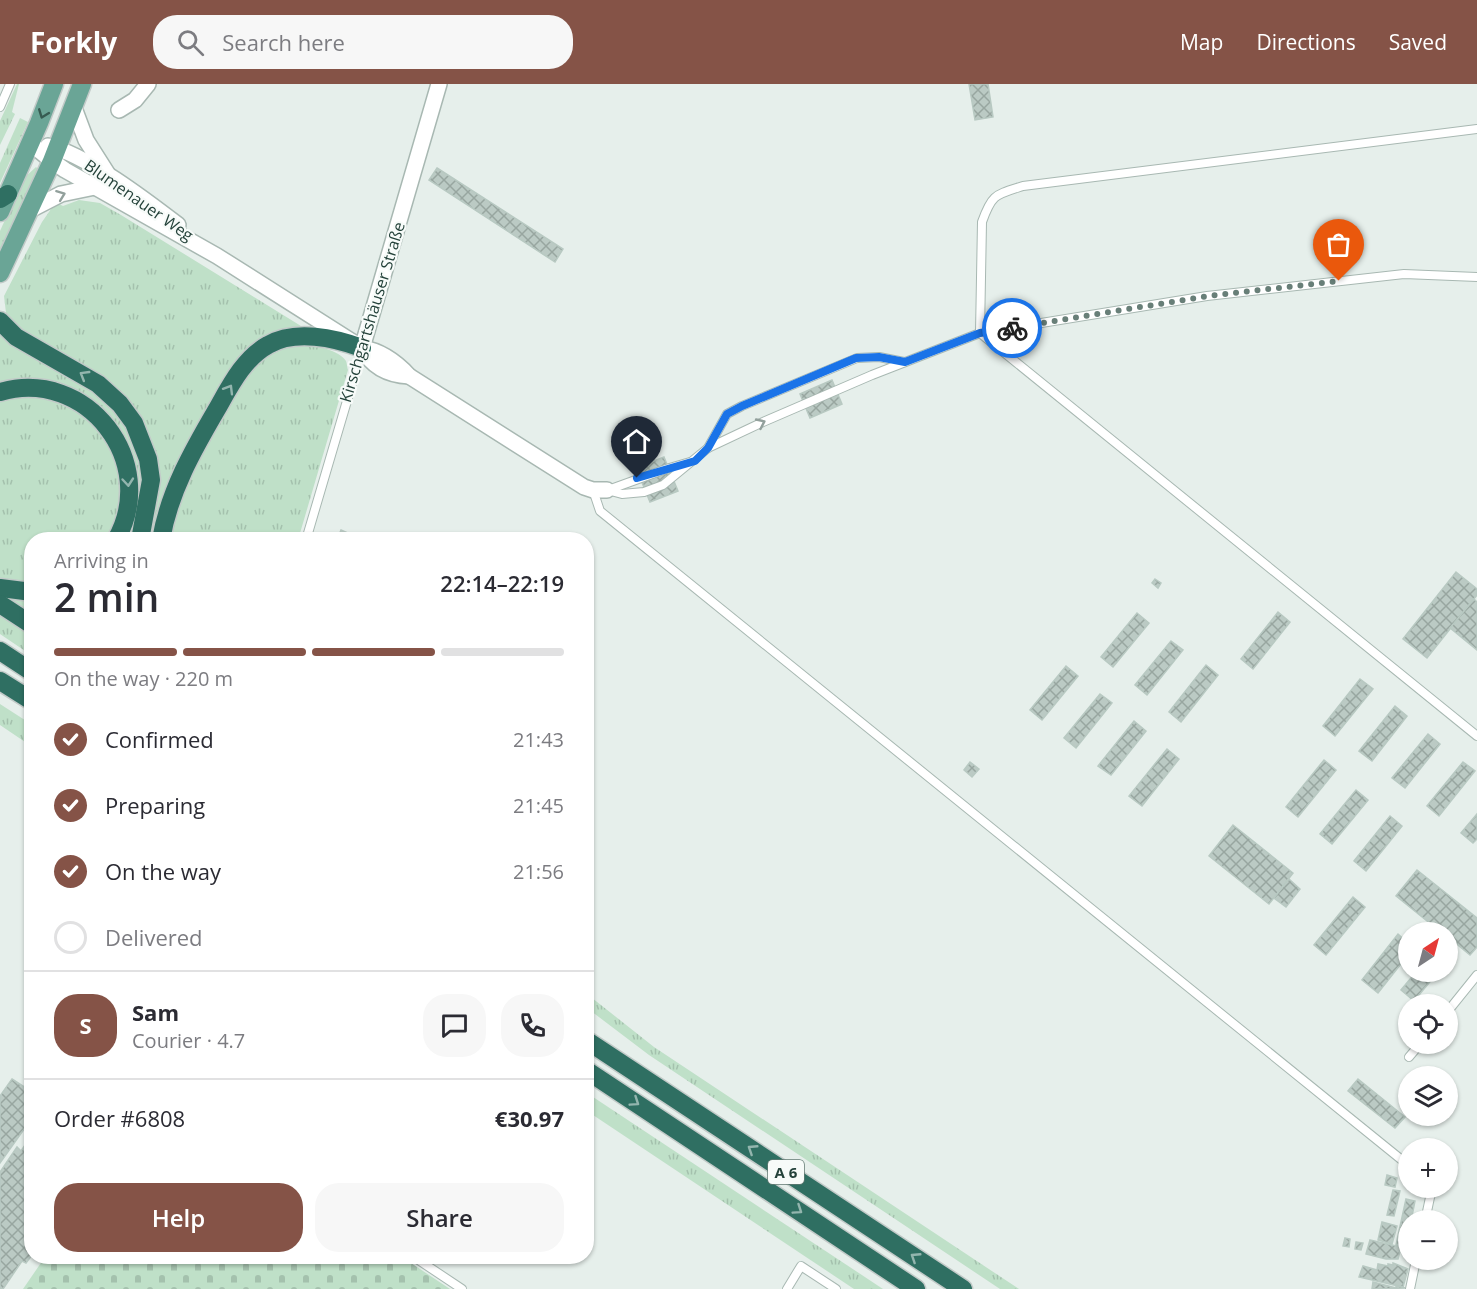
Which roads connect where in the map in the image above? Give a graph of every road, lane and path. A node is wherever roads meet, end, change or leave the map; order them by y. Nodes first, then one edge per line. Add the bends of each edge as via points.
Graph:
1 (10, 84) edge
2 (54, 84) edge
3 (82, 84) edge
4 (148, 84) edge
5 (439, 84) edge
6 (0, 107) edge
7 (74, 108) junction
8 (119, 110) dead end
9 (1477, 129) edge
10 (30, 143) junction
11 (54, 155) junction
12 (108, 175) junction
13 (95, 187) junction
14 (4, 196) edge
15 (30, 210) junction
16 (0, 212) edge
17 (217, 256) junction
18 (0, 273) edge
19 (1477, 276) edge
20 (0, 321) edge
21 (980, 333) junction
22 (362, 348) junction
23 (905, 362) junction
24 (0, 392) edge
25 (708, 448) junction
26 (695, 461) junction
27 (600, 490) junction
28 (119, 532) edge
29 (142, 532) edge
30 (163, 532) edge
31 (308, 532) edge
32 (0, 588) edge
33 (24, 591) edge
34 (0, 604) edge
35 (24, 620) edge
36 (0, 651) edge
37 (24, 667) edge
38 (0, 681) edge
39 (24, 697) edge
40 (1477, 736) edge
41 (1477, 975) edge
42 (1458, 999) edge
43 (594, 1039) edge
44 (594, 1045) edge
45 (1412, 1054) edge
46 (608, 1055) junction
47 (1409, 1058) dead end
48 (594, 1075) edge
49 (1398, 1157) edge
50 (424, 1264) edge
51 (1414, 1270) edge
52 (462, 1289) edge
53 (787, 1289) edge
54 (836, 1289) edge
55 (916, 1289) edge
56 (963, 1289) edge
57 (1410, 1289) edge

1 - 6 lane
2 -> 10 main road
3 - 7 main road
4 - 8 street via 135,100
5 - 22 street, Kirschgartshäuser Straße
7 - 11 main road
7 - 12 street via 86,140
9 - 21 lane via 1023,186 996,195 982,222
10 - 11 street, Blumenauer Weg
10 - 14 main road
11 - 12 street, Blumenauer Weg
11 - 13 street, Blumenauer Weg
11 - 15 main road
12 - 17 street, Blumenauer Weg
15 -> 13 street, Blumenauer Weg via 61,194
13 - 17 street, Blumenauer Weg
14 - 16 main road
15 - 18 main road
17 - 22 street, Blumenauer Weg
19 - 21 lane via 1404,274 1208,296
29 -> 20 highway via 151,470 139,432 128,413 98,384 16,336
21 - 23 lane
21 - 40 lane
22 - 27 street, Blumenauer Weg via 394,363 584,488
30 -> 22 highway via 182,471 251,358 269,344 292,338 333,339
22 - 31 lane, Kirschgartshäuser Straße
25 -> 23 lane
23 - 25 lane via 856,358 742,406 727,414
24 -> 28 highway via 27,388 56,392 84,404 108,428 123,453 129,482 128,511
25 - 26 lane
26 - 27 lane
26 - 27 lane via 663,485 644,492
27 - 49 lane via 600,512
32 - 33 highway
34 - 35 highway
36 - 37 highway
38 - 39 highway
41 - 42 lane
43 - 46 highway
44 - 46 highway, A 6
45 - 47 lane
56 -> 46 highway, A 6
48 -> 55 highway, A 6
50 - 52 lane
51 - 57 lane
53 - 54 lane via 801,1266

